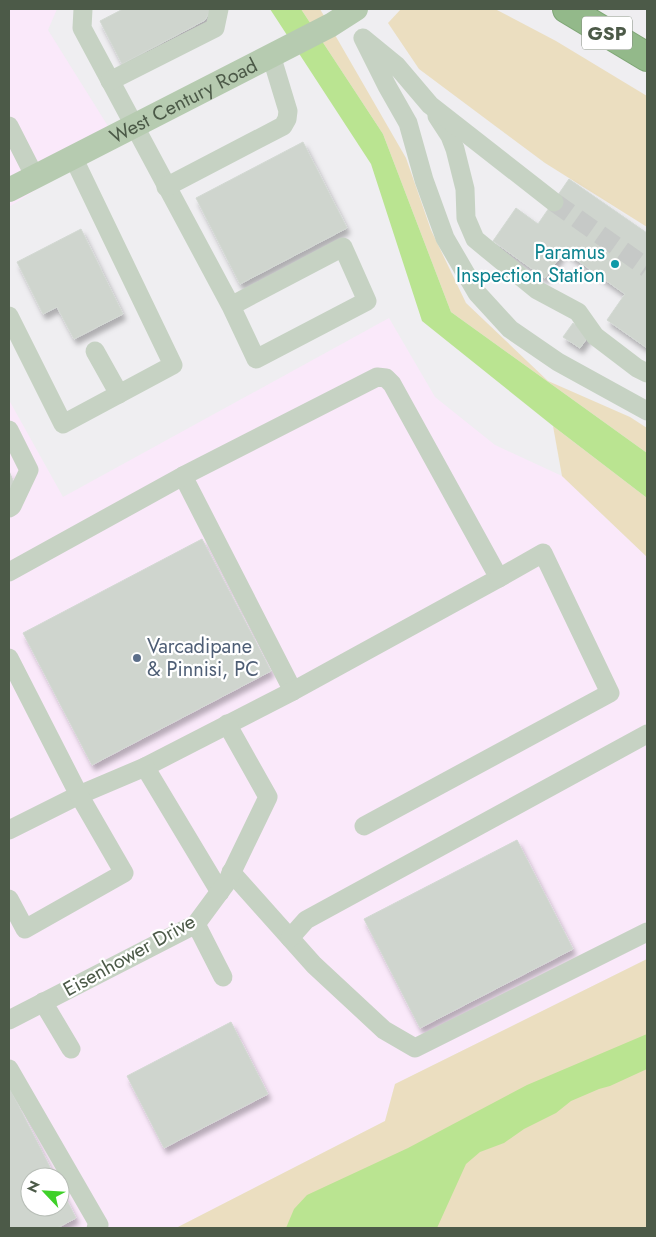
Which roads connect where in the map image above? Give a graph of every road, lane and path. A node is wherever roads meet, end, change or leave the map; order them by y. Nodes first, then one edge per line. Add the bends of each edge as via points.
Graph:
1 (83, 9) edge
2 (220, 9) edge
3 (567, 9) edge
4 (352, 12) edge
5 (363, 38) junction
6 (271, 55) junction
7 (647, 57) edge
8 (110, 81) junction
9 (430, 105) junction
10 (9, 126) edge
11 (133, 126) junction
12 (73, 157) junction
13 (35, 177) junction
14 (166, 187) junction
15 (9, 190) edge
16 (554, 202) tunnel mouth
17 (231, 306) junction
18 (9, 316) edge
19 (95, 351) dead end
20 (647, 373) edge
21 (119, 394) junction
22 (647, 410) edge
23 (9, 430) edge
24 (183, 476) junction
25 (9, 508) edge
26 (9, 572) edge
27 (499, 578) junction
28 (9, 658) edge
29 (293, 691) junction
30 (227, 724) junction
31 (647, 734) edge
32 (145, 767) junction
33 (79, 795) junction
34 (364, 826) dead end
35 (9, 830) edge
36 (231, 872) junction
37 (220, 892) junction
38 (9, 899) edge
39 (196, 924) junction
40 (647, 932) edge
41 (290, 938) junction
42 (223, 977) dead end
43 (44, 1002) junction
44 (9, 1020) edge
45 (71, 1049) dead end
46 (9, 1069) edge
47 (96, 1228) edge

1 - 8 street via 82,28
2 - 8 street via 214,28
3 - 7 highway, GSP
4 - 5 street
4 - 6 main road, West Century Road
5 - 9 street via 396,65
5 - 22 street via 408,123 445,238 478,293 510,329 558,362
6 - 11 main road, West Century Road
6 - 14 street via 288,111 282,126
8 - 11 street
9 - 16 street
9 - 20 street via 455,149 464,189 466,218 475,239 537,290 578,312 594,336
10 - 13 street
11 - 12 main road, West Century Road
11 - 14 street
12 - 13 main road, West Century Road
12 - 21 street via 173,365
13 - 15 main road, West Century Road
14 - 17 street
17 - 17 street via 343,247 367,301 256,359
18 - 21 street via 63,424
19 - 21 street
23 - 25 street via 29,470
24 - 26 street
24 - 27 street via 368,380 386,378
24 - 29 street
27 - 29 street
27 - 34 street via 543,553 610,693
28 - 33 street
29 - 30 street
30 - 32 street
30 - 36 street, Eisenhower Drive via 268,797
31 - 41 street via 306,920
32 - 33 street
32 - 37 street
33 - 35 street
33 - 38 street via 124,873 25,929
36 - 37 street, Eisenhower Drive
36 - 41 street
37 - 39 street, Eisenhower Drive
39 - 42 street
39 - 43 street, Eisenhower Drive
40 - 41 street via 415,1048 384,1030 314,965
43 - 44 street, Eisenhower Drive
43 - 45 street
46 - 47 street via 99,1225

